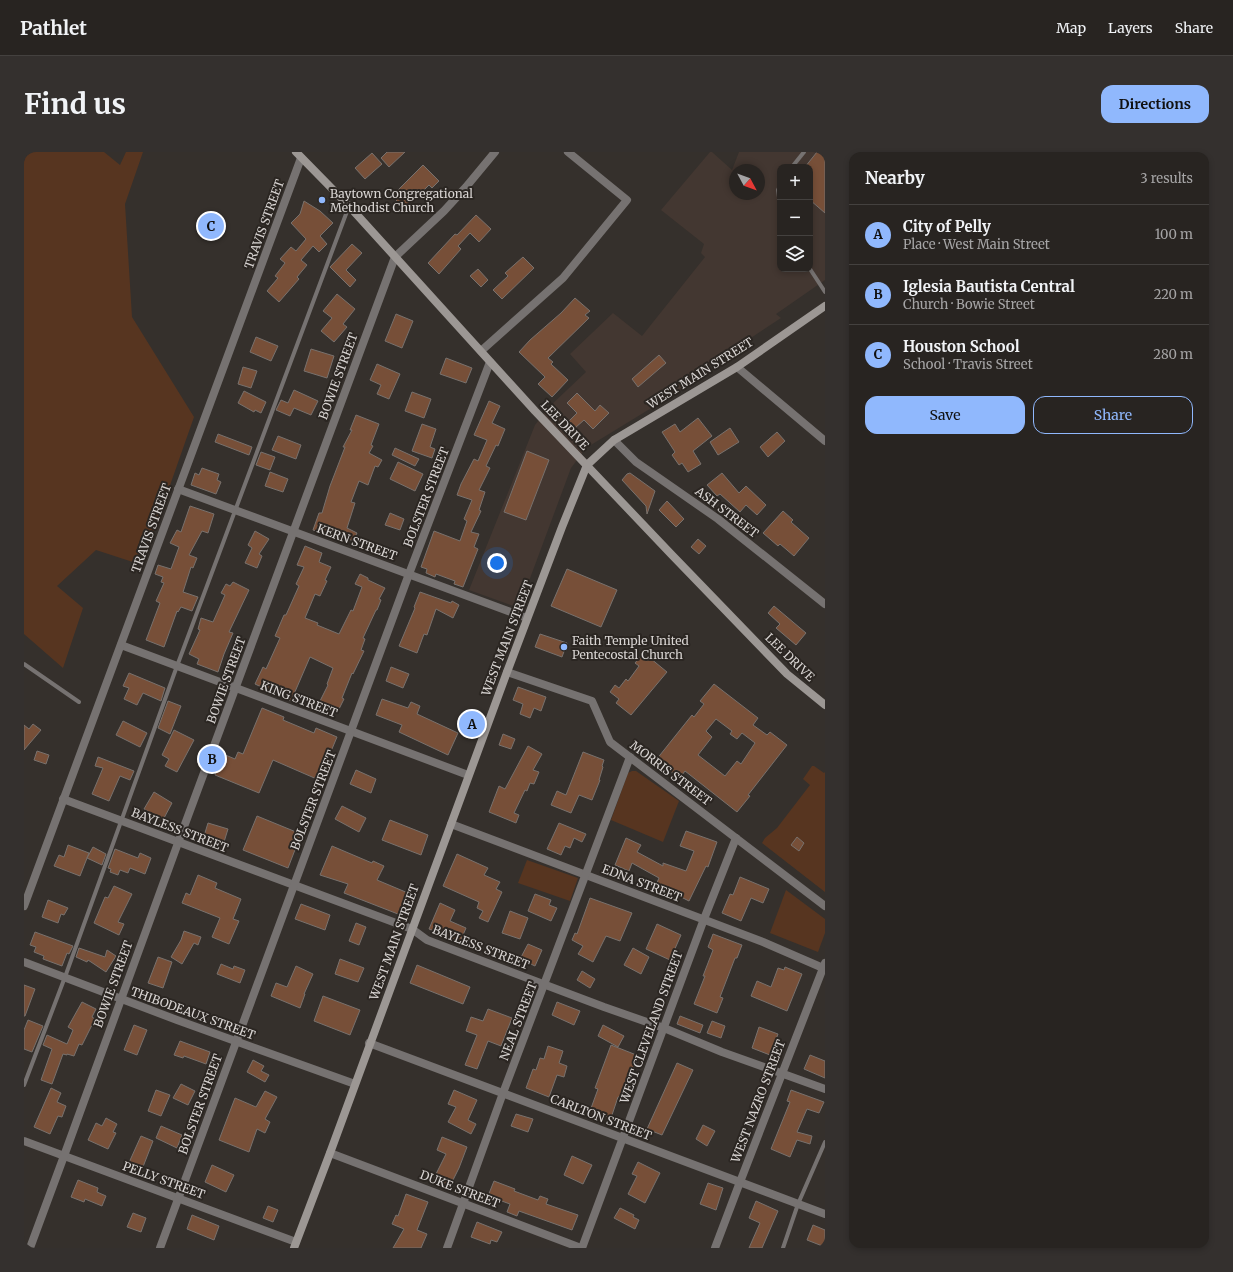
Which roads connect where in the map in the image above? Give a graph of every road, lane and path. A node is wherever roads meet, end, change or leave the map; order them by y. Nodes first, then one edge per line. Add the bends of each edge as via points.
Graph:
1 (496, 152) edge
2 (568, 152) edge
3 (804, 152) edge
4 (299, 155) edge
5 (794, 164) edge
6 (349, 206) junction
7 (395, 257) junction
8 (812, 272) edge
9 (825, 292) edge
10 (825, 306) edge
11 (481, 351) junction
12 (490, 362) junction
13 (737, 367) junction
14 (614, 440) junction
15 (825, 440) edge
16 (587, 465) junction
17 (178, 489) junction
18 (235, 510) junction
19 (294, 532) junction
20 (409, 574) junction
21 (825, 604) edge
22 (527, 618) junction
23 (121, 645) junction
24 (24, 664) edge
25 (177, 666) junction
26 (507, 672) junction
27 (236, 688) junction
28 (79, 702) dead end
29 (825, 705) edge
30 (352, 731) junction
31 (630, 757) junction
32 (468, 775) junction
33 (63, 799) junction
34 (121, 820) junction
35 (451, 824) junction
36 (736, 838) junction
37 (178, 843) junction
38 (585, 874) junction
39 (294, 885) junction
40 (24, 906) edge
41 (825, 906) edge
42 (704, 919) junction
43 (412, 929) junction
44 (24, 962) edge
45 (824, 965) edge
46 (65, 977) junction
47 (545, 984) junction
48 (120, 999) junction
49 (664, 1028) junction
50 (236, 1041) junction
51 (370, 1043) junction
52 (782, 1073) junction
53 (355, 1084) junction
54 (24, 1085) edge
55 (825, 1089) edge
56 (504, 1093) junction
57 (622, 1138) junction
58 (24, 1141) edge
59 (825, 1142) edge
60 (330, 1153) junction
61 (64, 1156) junction
62 (740, 1182) junction
63 (179, 1198) junction
64 (464, 1204) junction
65 (798, 1204) junction
66 (825, 1214) edge
67 (295, 1245) edge
68 (30, 1248) edge
69 (160, 1248) edge
70 (447, 1248) edge
71 (581, 1248) edge
72 (715, 1248) edge
73 (783, 1248) edge

1 - 7 street, BOWIE STREET via 444,211
2 - 11 street via 627,200 562,278
3 - 5 lane
4 - 6 main road, LEE DRIVE
4 - 17 street, TRAVIS STREET
6 - 7 main road, LEE DRIVE
6 - 18 lane
7 - 11 main road, LEE DRIVE
7 - 19 street, BOWIE STREET
8 - 9 lane
10 - 13 main road, WEST MAIN STREET
11 - 12 main road, LEE DRIVE
12 - 16 main road, LEE DRIVE
12 - 20 street, BOLSTER STREET
13 - 14 main road, WEST MAIN STREET
13 - 15 street
14 - 16 main road, WEST MAIN STREET
14 - 21 street, ASH STREET via 636,462 718,519
16 - 22 main road, WEST MAIN STREET
16 - 29 main road, LEE DRIVE via 787,674
17 - 18 street, KERN STREET
17 - 23 street, TRAVIS STREET
18 - 19 street, KERN STREET
18 - 25 lane
19 - 20 street, KERN STREET
19 - 27 street, BOWIE STREET
20 - 22 street, KERN STREET
20 - 30 street, BOLSTER STREET
22 - 26 main road, WEST MAIN STREET
23 - 25 street, KING STREET
23 - 33 street, TRAVIS STREET
24 - 28 lane
25 - 27 street, KING STREET
25 - 34 lane
26 - 31 street, MORRIS STREET via 592,701 610,742
26 - 32 main road, WEST MAIN STREET
27 - 30 street, KING STREET
27 - 37 street, BOWIE STREET
30 - 32 street, KING STREET
30 - 39 street, BOLSTER STREET
31 - 36 street, MORRIS STREET
31 - 38 street, NEAL STREET
32 - 35 main road, WEST MAIN STREET
33 - 34 street, BAYLESS STREET
33 - 40 street, TRAVIS STREET
34 - 37 street, BAYLESS STREET
34 - 46 lane
35 - 38 street, EDNA STREET
35 - 43 main road, WEST MAIN STREET
36 - 41 street, MORRIS STREET
36 - 42 street, WEST CLEVELAND STREET
37 - 39 street, BAYLESS STREET
37 - 48 street, BOWIE STREET
38 - 42 street, EDNA STREET
38 - 47 street, NEAL STREET
39 - 43 street, BAYLESS STREET
39 - 50 street, BOLSTER STREET
42 - 45 street, EDNA STREET
42 - 49 street, WEST CLEVELAND STREET
43 - 47 street, BAYLESS STREET via 428,940
43 - 51 main road, WEST MAIN STREET
44 - 46 street, THIBODEAUX STREET
45 - 52 street, WEST NAZRO STREET
46 - 48 street, THIBODEAUX STREET
46 - 54 lane
47 - 49 street, BAYLESS STREET
47 - 56 street, NEAL STREET
48 - 50 street, THIBODEAUX STREET
48 - 61 street, BOWIE STREET
49 - 52 street, BAYLESS STREET
49 - 57 street, WEST CLEVELAND STREET
50 - 53 street, THIBODEAUX STREET
50 - 63 street, BOLSTER STREET
51 - 53 main road, WEST MAIN STREET
51 - 56 street, CARLTON STREET
52 - 55 street, BAYLESS STREET
52 - 62 street, WEST NAZRO STREET
53 - 60 main road, WEST MAIN STREET
56 - 57 street, CARLTON STREET
56 - 64 street, NEAL STREET
57 - 62 street, CARLTON STREET
57 - 71 street, WEST CLEVELAND STREET
58 - 61 street, PELLY STREET
59 - 65 lane
60 - 64 street, DUKE STREET
60 - 67 main road, WEST MAIN STREET
61 - 63 street, PELLY STREET
61 - 68 street, BOWIE STREET
62 - 65 street, CARLTON STREET
62 - 72 street, WEST NAZRO STREET
63 - 67 street, PELLY STREET
63 - 69 street, BOLSTER STREET
64 - 70 street, NEAL STREET
64 - 71 street, DUKE STREET
65 - 66 street, CARLTON STREET
65 - 73 lane

